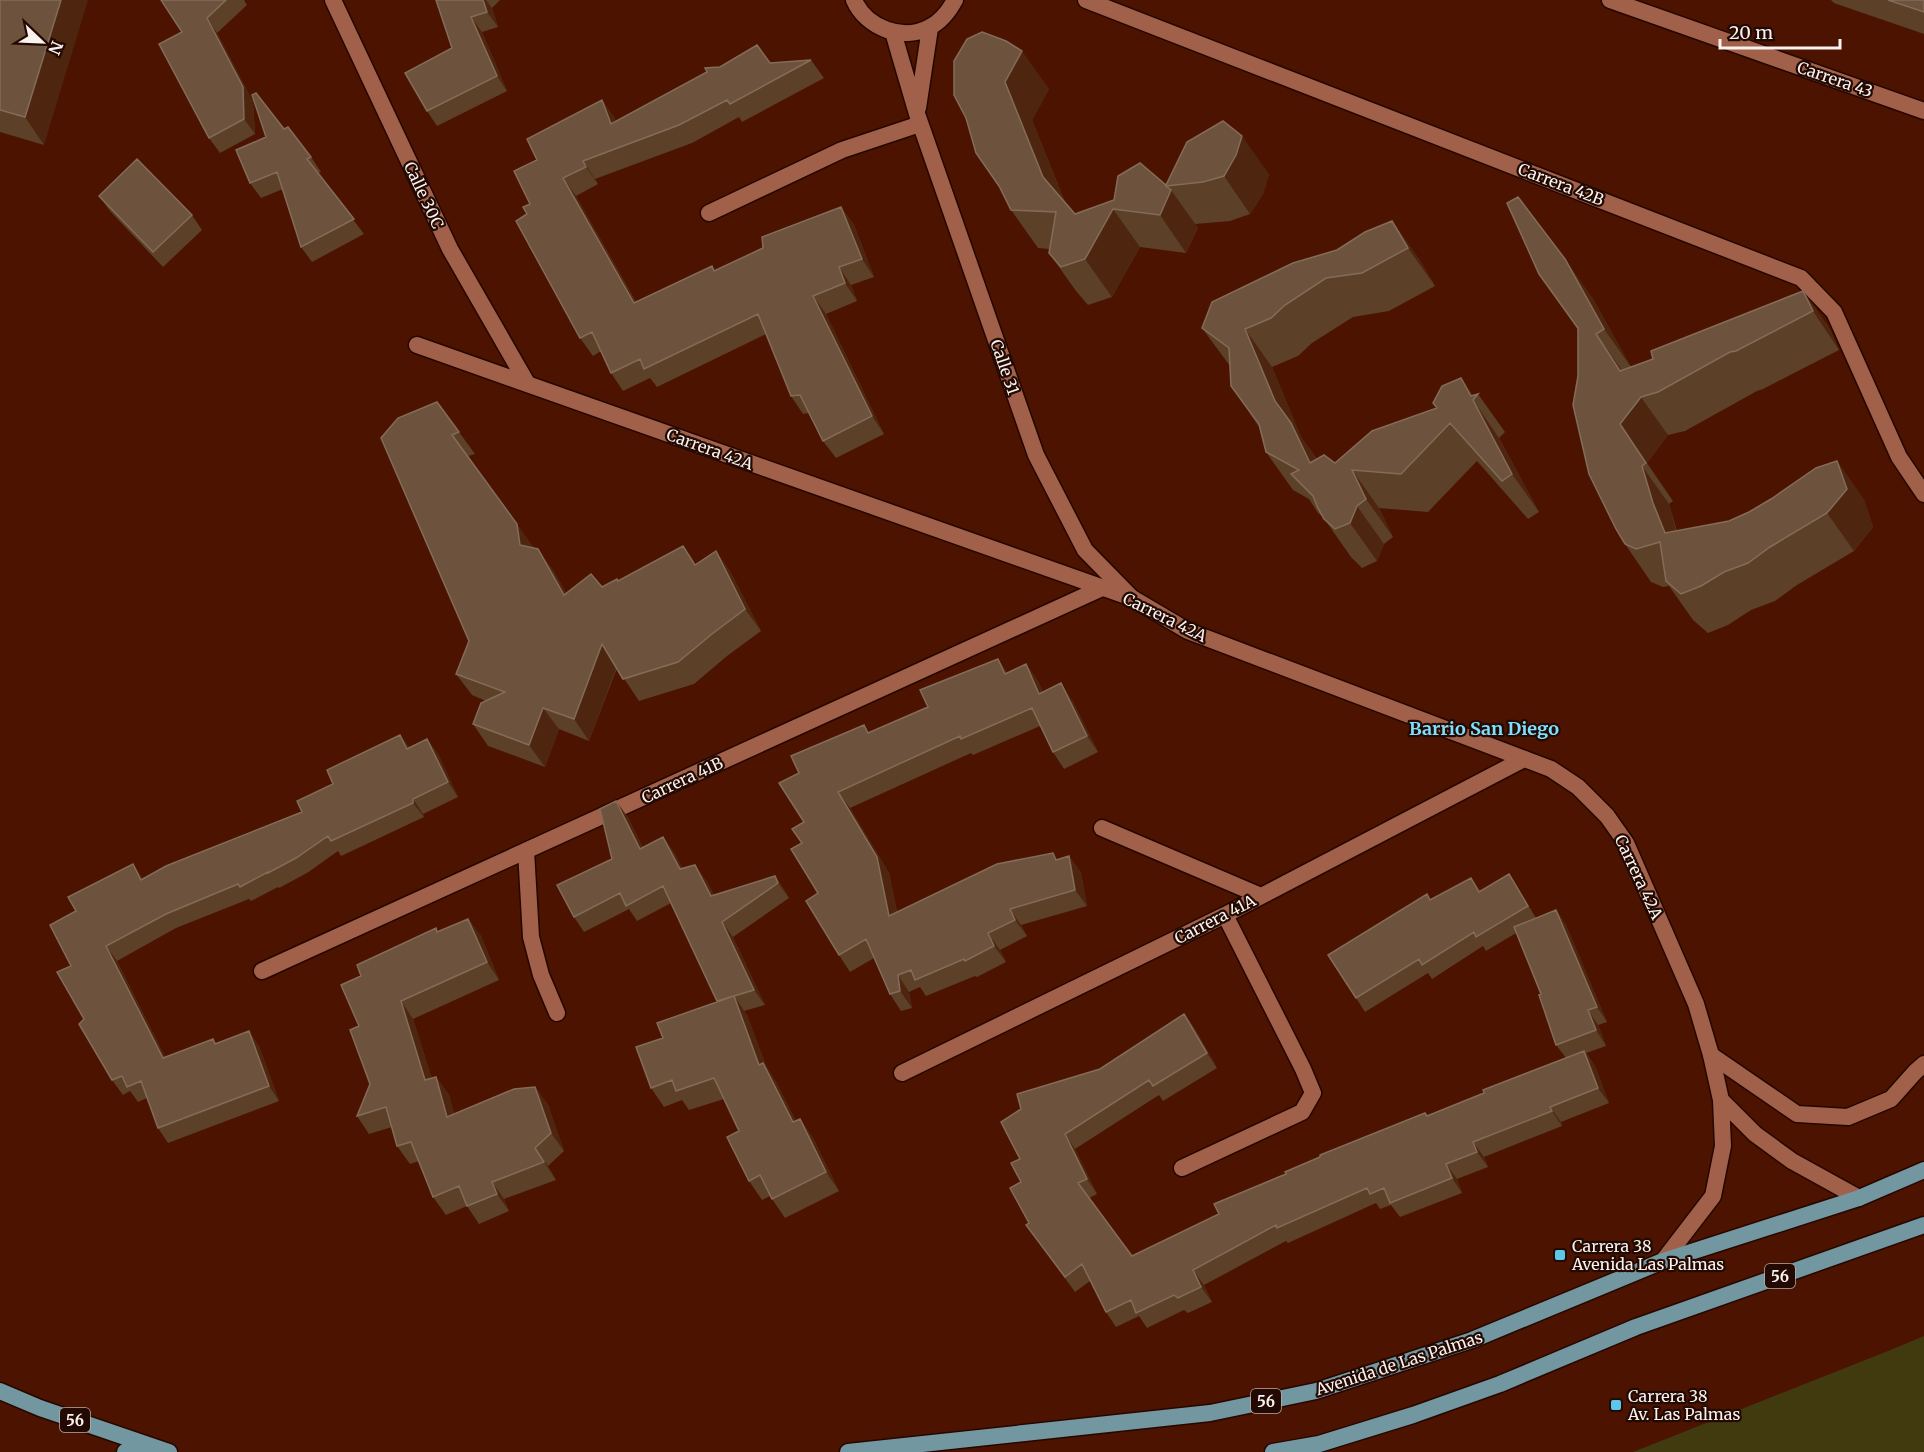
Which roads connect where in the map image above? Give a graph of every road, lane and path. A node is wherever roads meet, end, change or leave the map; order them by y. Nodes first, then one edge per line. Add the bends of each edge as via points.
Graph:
1 (333, 0) edge
2 (854, 0) edge
3 (955, 0) edge
4 (1086, 0) edge
5 (1610, 0) edge
6 (930, 28) junction
7 (893, 32) junction
8 (1924, 111) edge
9 (919, 119) junction
10 (709, 213) dead end
11 (417, 345) dead end
12 (527, 383) junction
13 (1924, 494) edge
14 (1102, 588) junction
15 (1132, 598) junction
16 (1524, 759) junction
17 (1102, 828) dead end
18 (525, 851) junction
19 (1261, 896) junction
20 (1225, 915) junction
21 (262, 971) dead end
22 (557, 1012) dead end
23 (1711, 1055) junction
24 (1924, 1064) edge
25 (902, 1073) dead end
26 (1721, 1100) junction
27 (1182, 1168) dead end
28 (1924, 1170) edge
29 (1859, 1198) junction
30 (1924, 1225) edge
31 (1663, 1261) junction
32 (0, 1391) edge
33 (151, 1447) junction
34 (124, 1452) edge
35 (169, 1452) edge
36 (848, 1452) edge
37 (1273, 1452) edge

1 - 12 street, Calle 30C via 450,249
2 - 7 street via 865,17
3 - 6 street via 948,13
4 - 13 street, Carrera 42B via 1801,278 1834,312 1899,456
5 - 8 street, Carrera 43
6 - 7 street via 912,33
6 - 9 street, Calle 31
7 - 9 street, Calle 31
9 - 10 street via 842,150
9 - 15 street, Calle 31 via 1036,455 1085,550
11 - 12 street, Carrera 42A
12 - 14 street, Carrera 42A
14 - 15 street, Carrera 42A
14 - 18 street, Carrera 41B
15 - 16 street, Carrera 42A via 1188,631
16 - 19 street, Carrera 41A
16 - 23 street, Carrera 42A via 1551,769 1578,786 1626,843 1696,1004
17 - 19 street
18 - 21 street, Carrera 41B
18 - 22 street via 531,937
19 - 20 street, Carrera 41A
20 - 25 street, Carrera 41A
20 - 27 street via 1313,1093 1302,1112
23 - 24 street via 1797,1114 1848,1118 1891,1099
23 - 26 street, Carrera 42A
26 - 29 street via 1755,1134 1792,1161
26 - 31 street, Carrera 42A via 1723,1146 1713,1196
28 - 29 main road, Avenida de Las Palmas / 56
29 - 31 main road, Avenida de Las Palmas / 56
30 - 37 main road, 56 via 1636,1327 1500,1384 1413,1415 1319,1444
31 - 36 main road, Avenida de Las Palmas / 56 via 1472,1340 1316,1391 1210,1413
32 - 33 main road, 56
33 - 34 main road
33 - 35 main road, 56

